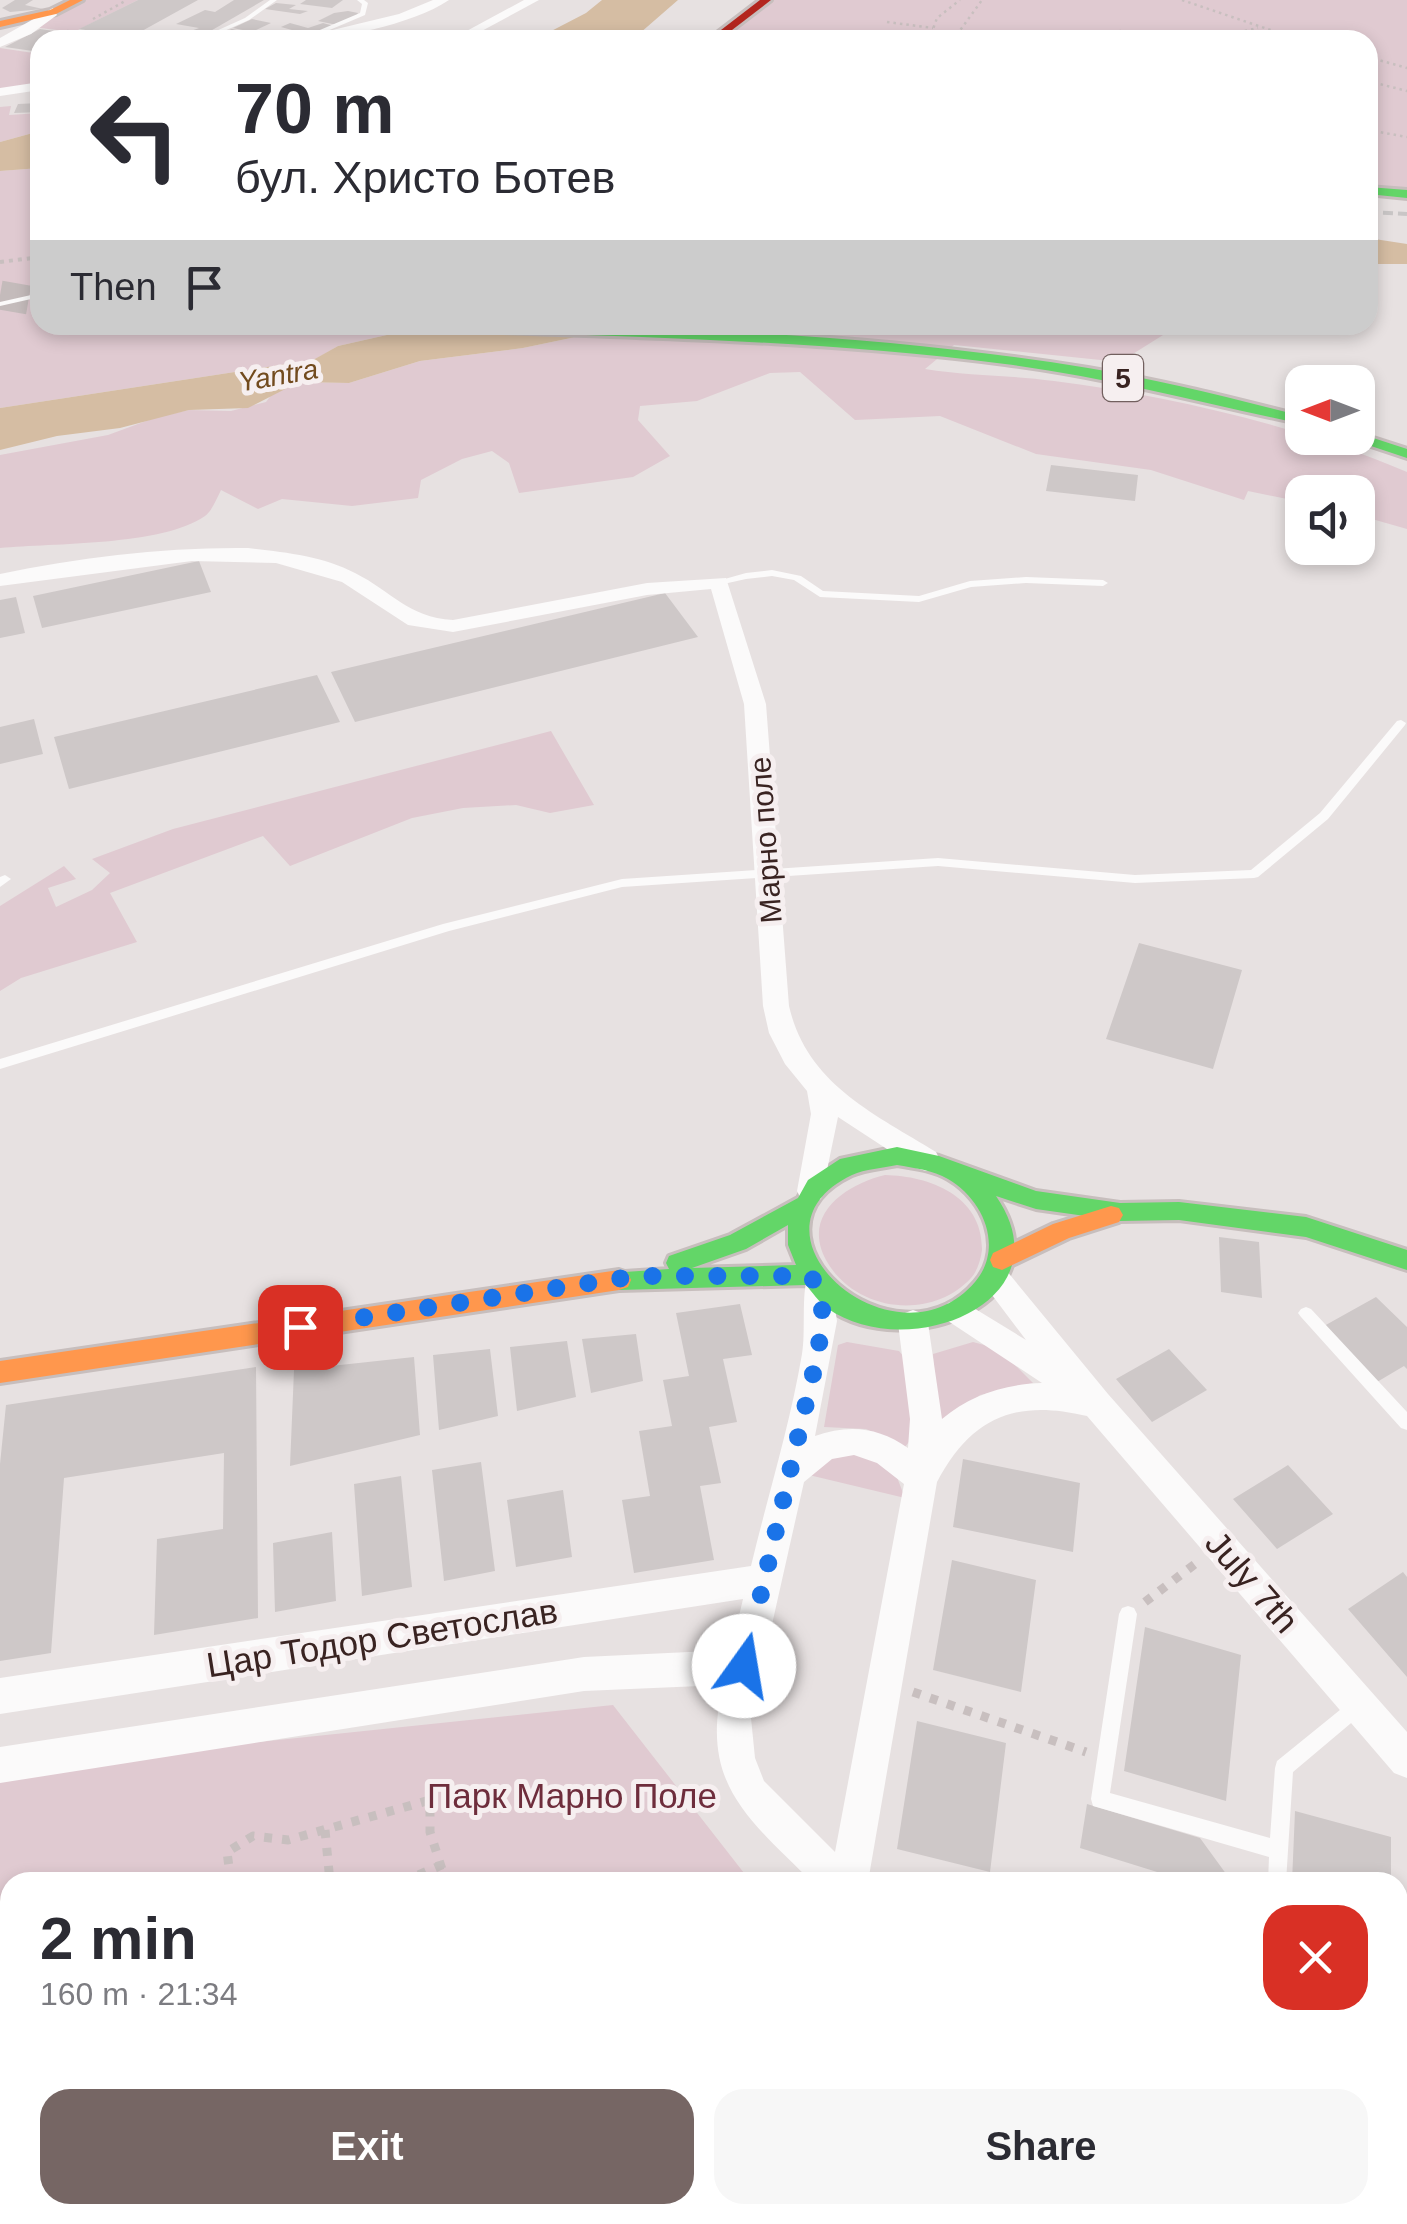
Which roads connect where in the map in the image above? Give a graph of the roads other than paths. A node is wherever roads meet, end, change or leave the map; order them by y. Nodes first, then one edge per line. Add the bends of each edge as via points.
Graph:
1 (291, 0) edge
2 (360, 0) edge
3 (443, 0) edge
4 (533, 0) edge
5 (766, 0) edge
6 (89, 1) edge
7 (272, 2) edge
8 (29, 23) junction
9 (0, 24) edge
10 (222, 30) edge
11 (323, 30) edge
12 (342, 30) edge
13 (475, 30) edge
14 (726, 30) edge
15 (0, 44) edge
16 (30, 88) edge
17 (0, 92) edge
18 (1378, 193) edge
19 (1407, 194) edge
20 (30, 297) edge
21 (0, 304) edge
22 (613, 335) edge
23 (1285, 416) edge
24 (1375, 444) edge
25 (1407, 455) edge
26 (0, 580) edge
27 (719, 582) junction
28 (1103, 583) dead end
29 (1400, 723) dead end
30 (769, 872) junction
31 (0, 1064) edge
32 (820, 1089) junction
33 (928, 1161) junction
34 (962, 1176) junction
35 (807, 1198) junction
36 (1120, 1212) junction
37 (1407, 1260) edge
38 (999, 1269) junction
39 (636, 1276) junction
40 (815, 1281) junction
41 (958, 1312) junction
42 (1306, 1313) dead end
43 (913, 1322) junction
44 (0, 1372) edge
45 (1097, 1404) junction
46 (1407, 1423) edge
47 (921, 1479) junction
48 (785, 1481) junction
49 (764, 1580) junction
50 (1128, 1614) road end
51 (744, 1666) junction
52 (0, 1696) edge
53 (1360, 1705) junction
54 (1407, 1760) edge
55 (0, 1764) edge
56 (1279, 1850) junction
57 (828, 1872) edge
58 (851, 1872) edge
59 (1278, 1872) edge

1 - 7 lane
2 - 11 lane via 363,14
3 - 12 street
4 - 13 street
5 - 14 main road
6 - 8 main road
7 - 10 lane
8 - 9 main road
8 - 15 street
16 - 17 street
18 - 19 main road
20 - 21 lane
22 - 23 main road, 5 via 940,352 1172,386
24 - 25 main road
26 - 27 street via 201,553 270,554 339,572 429,627
27 - 28 lane via 773,572 806,580 820,594 903,599 970,584
27 - 30 street, Марно поле via 755,704
29 - 30 lane via 1324,816 1254,874 1135,879 938,862
30 - 31 lane via 622,883 447,928
30 - 32 street, Марно поле via 779,1030 791,1057
32 - 33 street, Марно поле
32 - 35 street via 825,1114
33 - 34 main road
33 - 35 main road via 868,1158 829,1173
34 - 36 main road via 1036,1200
34 - 38 main road via 996,1214 1003,1236
35 - 39 main road via 738,1242
35 - 40 main road via 796,1229 799,1252
36 - 37 main road via 1178,1211 1306,1227
36 - 38 main road via 1075,1225
38 - 41 main road via 980,1298
38 - 45 street
39 - 40 main road
39 - 44 main road
40 - 43 main road via 860,1314
40 - 48 street via 822,1321 817,1357
41 - 43 main road
41 - 45 street
42 - 46 lane
43 - 47 street via 926,1419
45 - 47 street via 1039,1396 977,1410 946,1435
45 - 53 street, July 7th
47 - 48 street via 893,1453 856,1440 821,1448
47 - 58 street
48 - 49 street
49 - 51 street
49 - 52 street, Цар Тодор Светослав
50 - 56 lane via 1100,1798
51 - 55 street via 584,1674
51 - 57 street via 733,1718 750,1793
53 - 54 street, July 7th
53 - 56 lane via 1284,1768
56 - 59 lane

